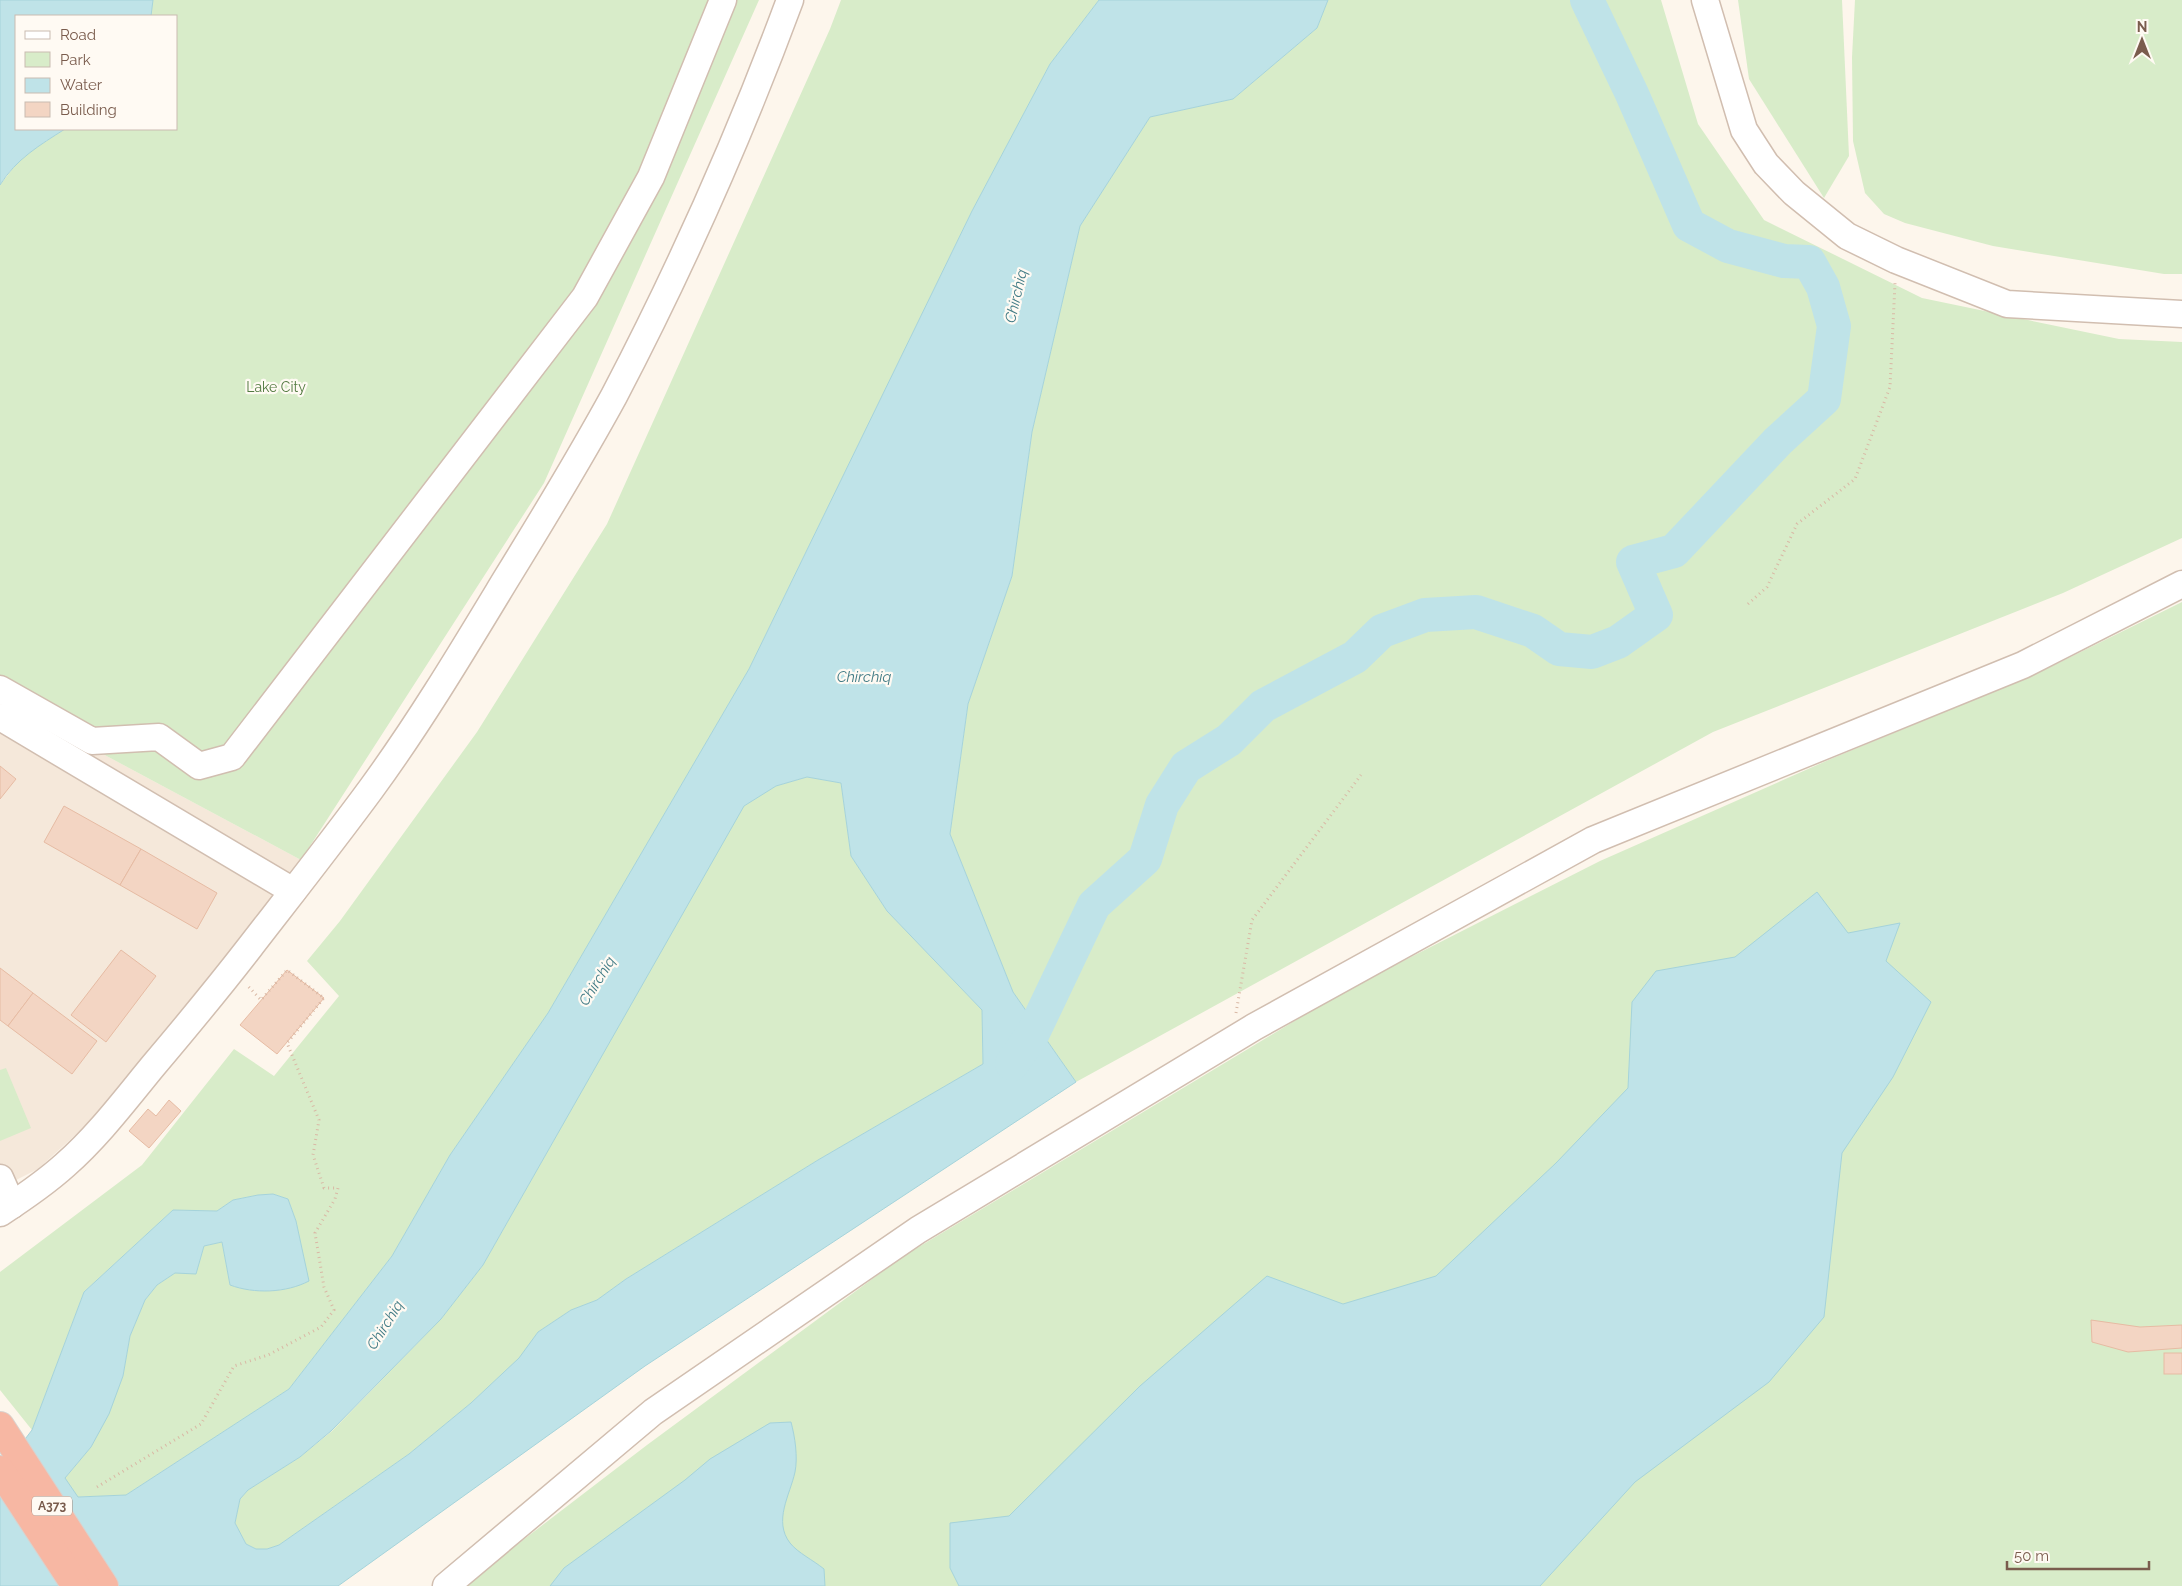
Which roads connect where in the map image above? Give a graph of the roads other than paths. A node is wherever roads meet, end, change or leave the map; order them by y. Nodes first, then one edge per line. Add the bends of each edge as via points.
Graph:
1 (723, 0) edge
2 (790, 0) edge
3 (1705, 0) edge
4 (2182, 314) edge
5 (2182, 584) edge
6 (0, 689) edge
7 (0, 718) edge
8 (293, 891) junction
9 (0, 1178) edge
10 (6, 1209) edge
11 (0, 1426) edge
12 (0, 1470) edge
13 (76, 1586) edge
14 (104, 1586) edge
15 (446, 1586) edge

1 - 6 street via 651,177 585,297 232,756 199,766 159,737 92,741
2 - 8 street via 709,198 613,397 537,528 416,723 372,788
3 - 4 street via 1744,130 1766,164 1794,193 1847,236 1896,260 2007,304
5 - 15 street via 2022,665 1593,840 1231,1040 918,1230 653,1412
7 - 8 street
8 - 10 street via 87,1145 39,1187
9 - 10 street
11 - 14 highway, A373
12 - 13 highway, A373

